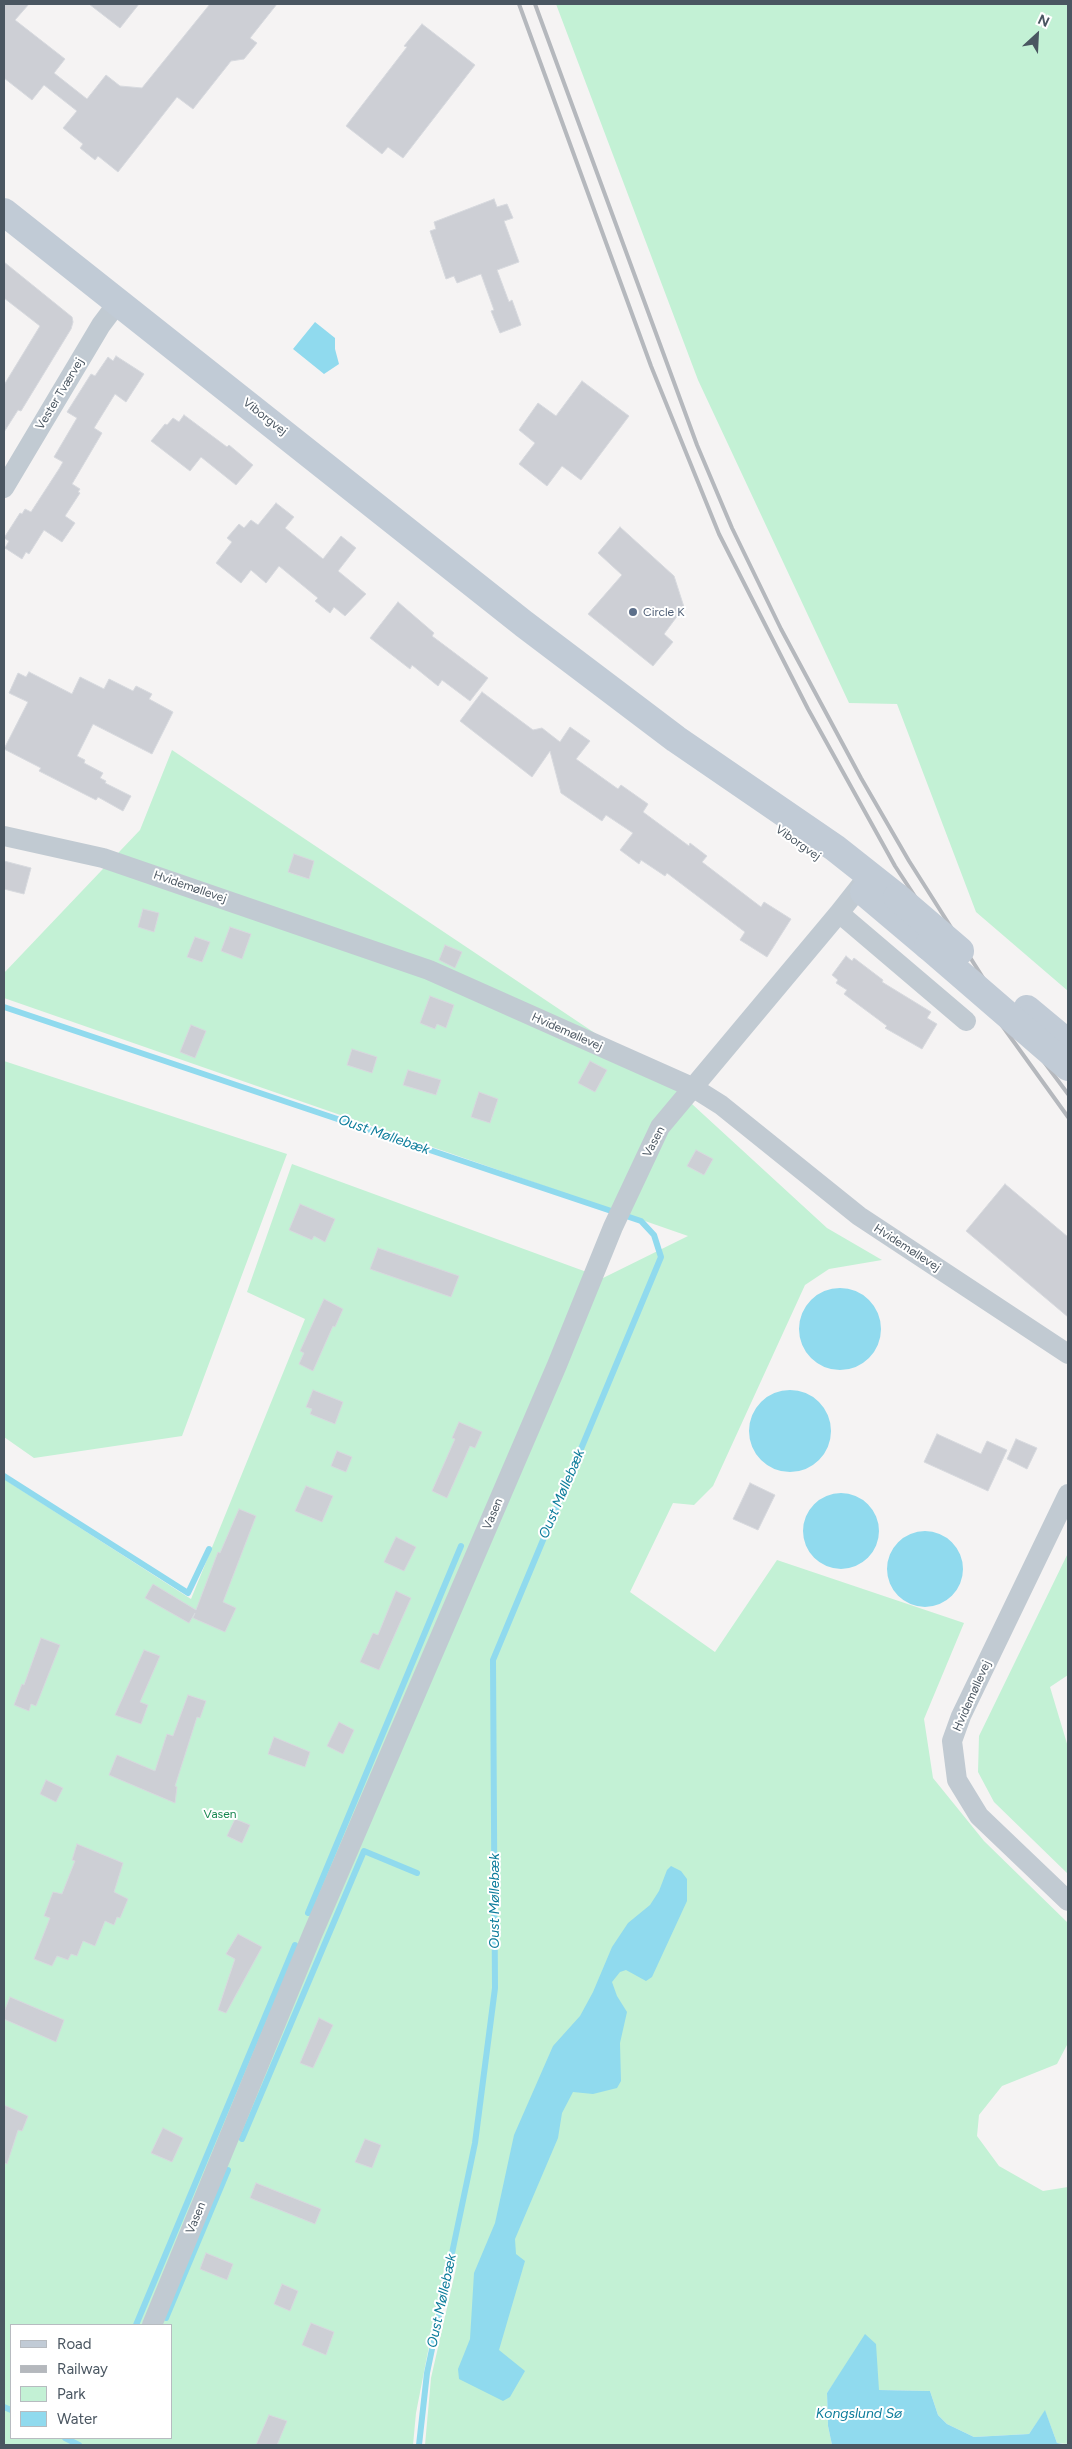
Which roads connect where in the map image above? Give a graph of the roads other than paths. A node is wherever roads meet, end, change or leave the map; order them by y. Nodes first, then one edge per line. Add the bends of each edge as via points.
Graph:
1 (4, 212) edge
2 (119, 301) junction
3 (4, 488) edge
4 (4, 836) edge
5 (864, 881) junction
6 (839, 912) junction
7 (966, 1021) dead end
8 (1068, 1043) edge
9 (1068, 1067) edge
10 (694, 1088) junction
11 (1068, 1354) edge
12 (1068, 1494) edge
13 (1068, 1901) edge
14 (152, 2324) edge

1 - 2 street, Viborgvej
2 - 3 street, Vester Tværvej via 101,325
2 - 5 street, Viborgvej via 524,624 676,739 786,813
4 - 10 street, Hvidemøllevej via 103,858 420,967
5 - 6 street, Vasen
5 - 8 street, Viborgvej, bridge via 897,897
5 - 9 street, Viborgvej, bridge via 928,946
6 - 7 street
6 - 10 street, Vasen
10 - 11 street, Hvidemøllevej via 859,1216
10 - 14 street, Vasen via 660,1128 612,1226 558,1364 312,1936
12 - 13 street, Hvidemøllevej via 952,1741 957,1780 978,1816

